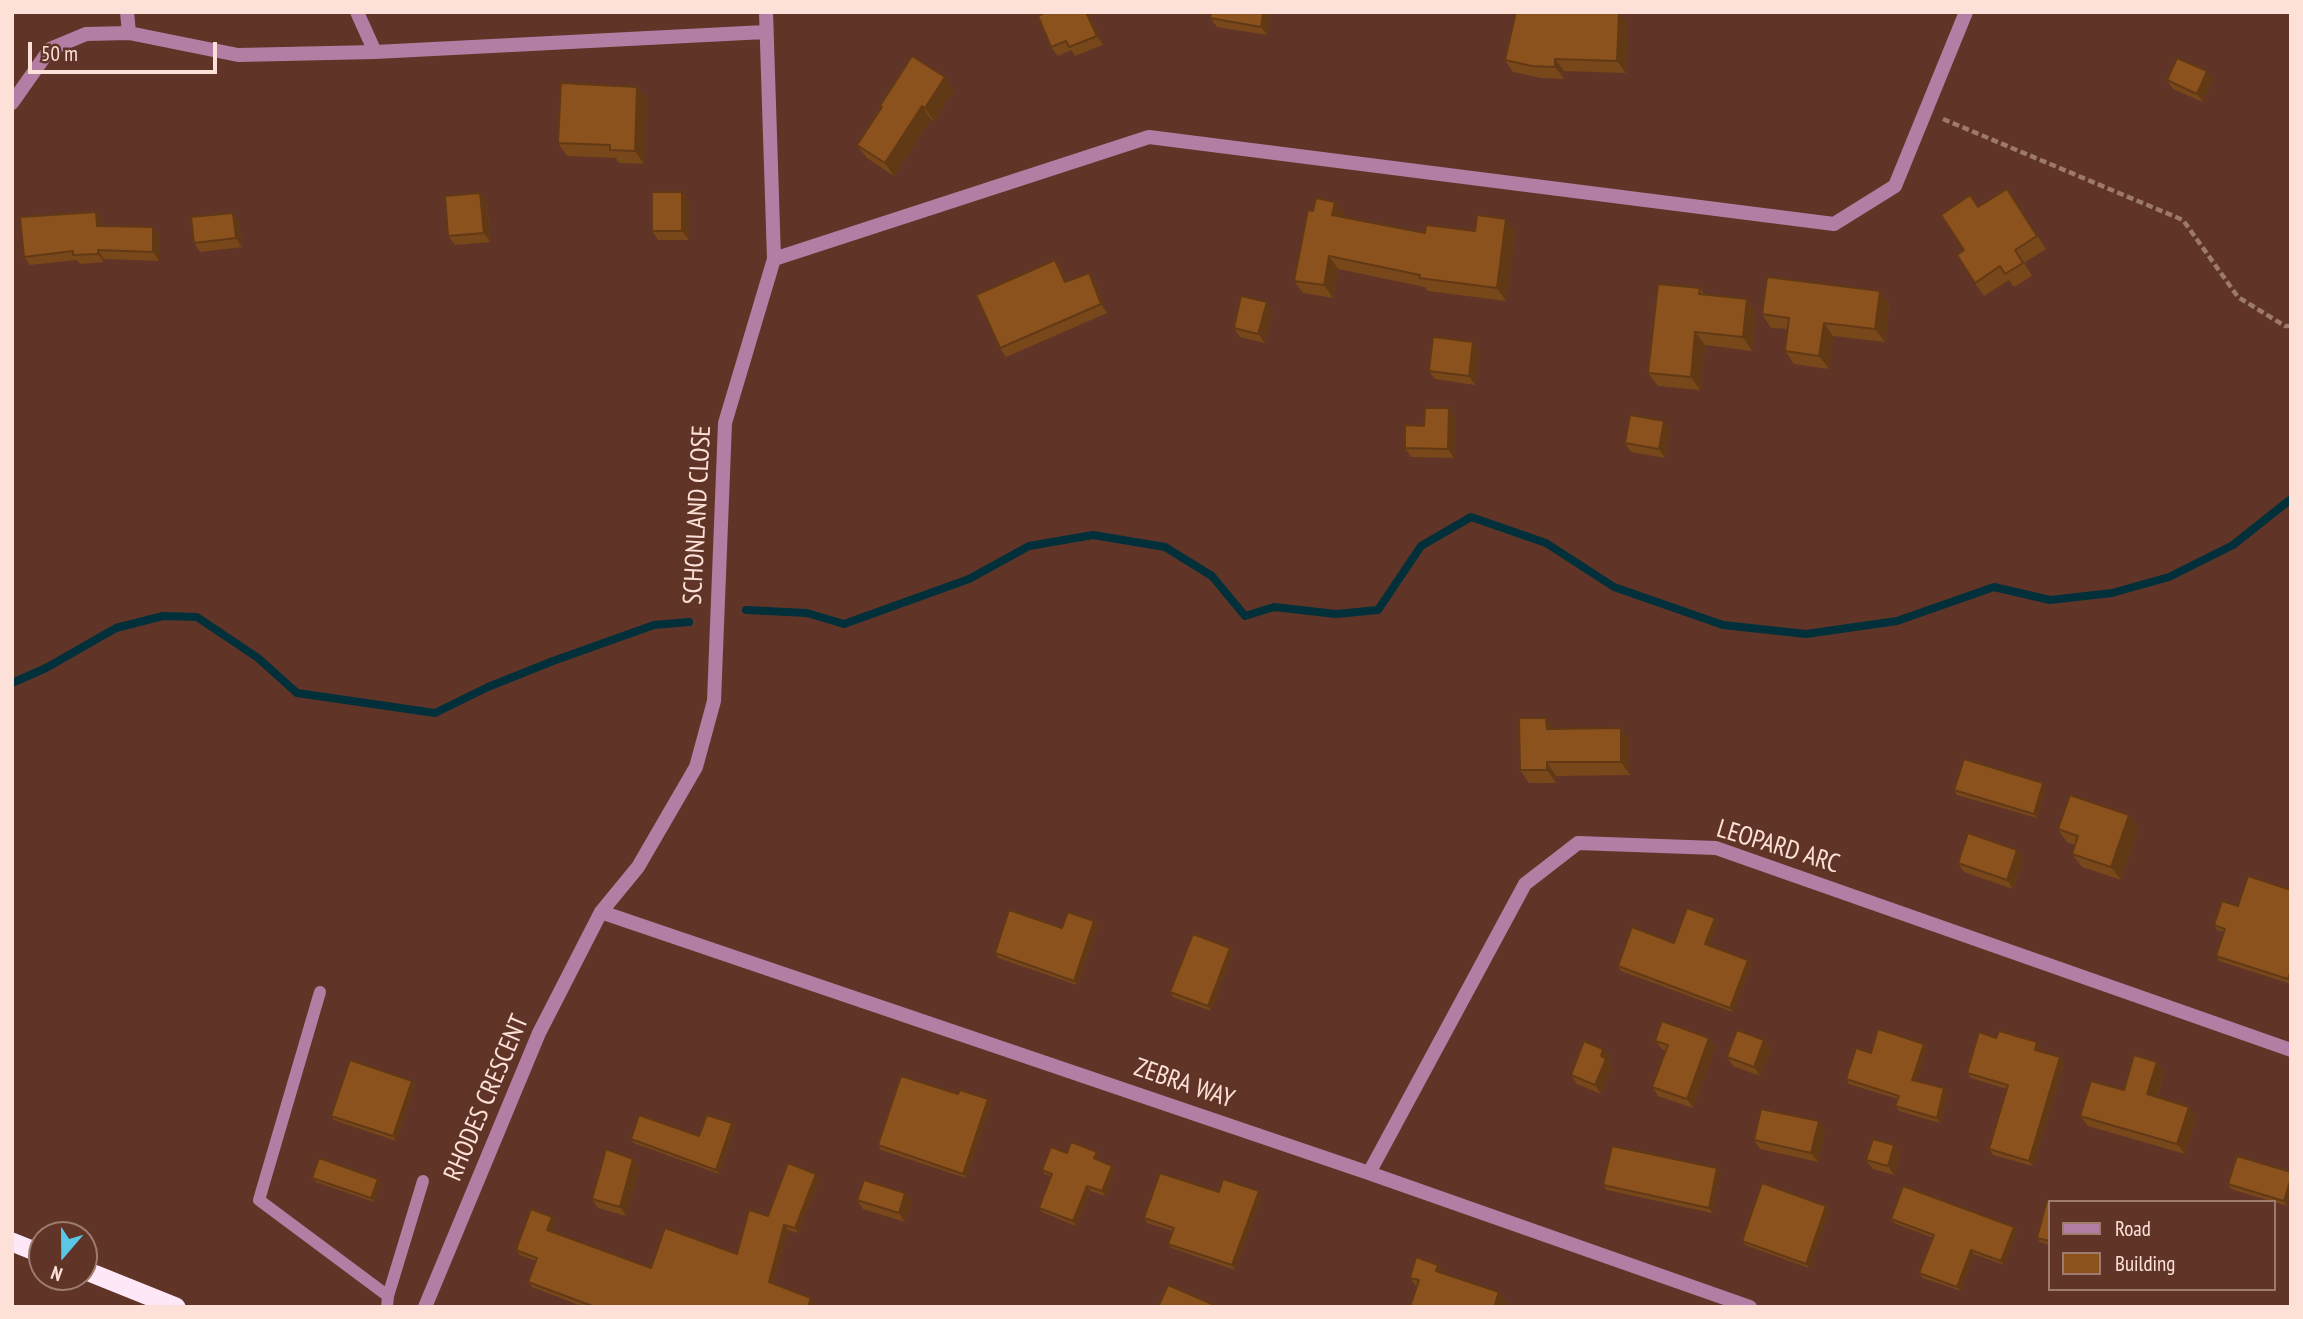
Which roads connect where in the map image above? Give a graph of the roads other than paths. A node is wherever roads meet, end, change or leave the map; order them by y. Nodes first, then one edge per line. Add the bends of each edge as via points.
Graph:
1 (127, 12) edge
2 (357, 12) edge
3 (766, 12) edge
4 (1966, 12) edge
5 (765, 32) junction
6 (129, 33) junction
7 (375, 52) junction
8 (12, 103) edge
9 (774, 259) junction
10 (601, 912) junction
11 (320, 992) dead end
12 (2291, 1050) edge
13 (1369, 1172) junction
14 (423, 1181) dead end
15 (98, 1276) edge
16 (388, 1301) edge
17 (176, 1307) edge
18 (425, 1307) edge
19 (1750, 1307) edge

1 - 6 street
2 - 7 street
3 - 5 street, SCHONLAND CLOSE
4 - 9 street via 1895,186 1834,224 1149,137
5 - 7 street
5 - 9 street, SCHONLAND CLOSE
6 - 7 street via 238,55
6 - 8 street via 86,34 50,49
9 - 10 street, SCHONLAND CLOSE via 725,423 714,701 696,766 638,867
10 - 13 street, ZEBRA WAY
10 - 18 street, RHODES CRESCENT via 539,1033
11 - 16 lane via 259,1200
12 - 13 street, LEOPARD ARC via 1716,848 1578,843 1525,884
13 - 19 street, ZEBRA WAY
14 - 16 lane
15 - 17 highway

